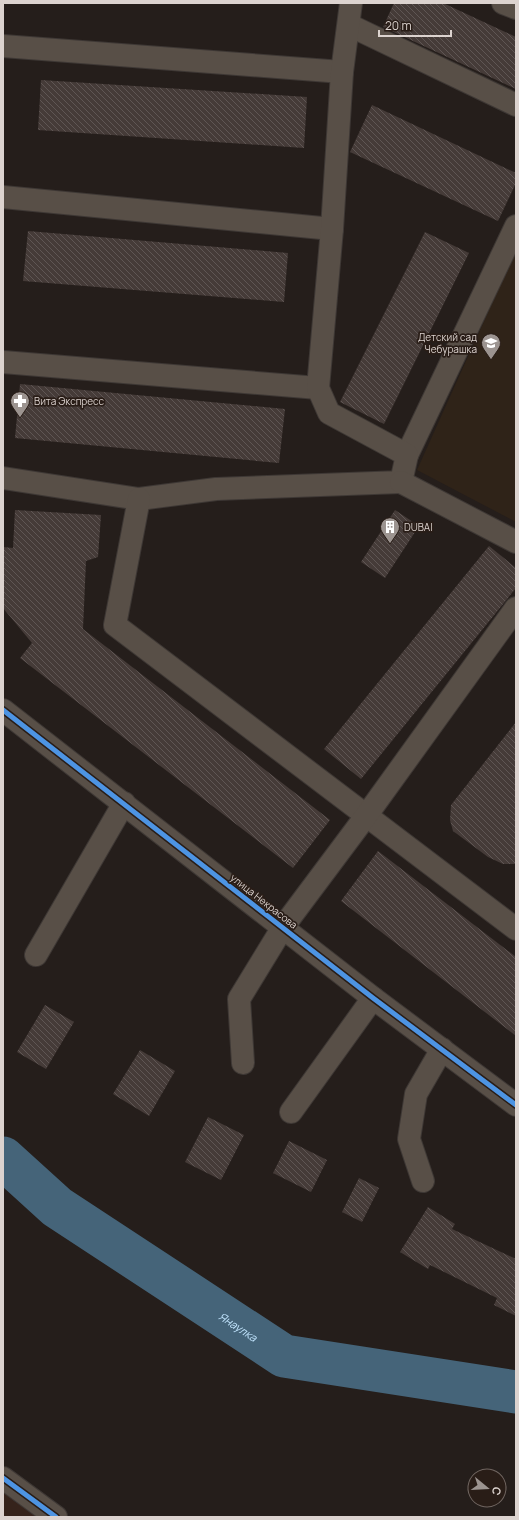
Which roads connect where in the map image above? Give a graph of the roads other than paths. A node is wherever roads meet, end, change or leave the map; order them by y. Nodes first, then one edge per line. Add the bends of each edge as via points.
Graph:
1 (351, 3) edge
2 (503, 3) edge
3 (516, 8) edge
4 (349, 25) junction
5 (3, 46) edge
6 (342, 72) junction
7 (516, 105) edge
8 (3, 197) edge
9 (516, 226) edge
10 (332, 229) junction
11 (3, 362) edge
12 (318, 388) junction
13 (407, 455) junction
14 (3, 478) edge
15 (401, 482) junction
16 (139, 499) junction
17 (516, 542) edge
18 (516, 608) edge
19 (3, 710) edge
20 (124, 803) junction
21 (366, 816) junction
22 (283, 927) junction
23 (516, 929) edge
24 (36, 955) dead end
25 (373, 998) junction
26 (442, 1049) junction
27 (243, 1063) dead end
28 (516, 1105) edge
29 (291, 1112) dead end
30 (423, 1181) dead end
31 (3, 1478) edge
32 (56, 1517) edge

1 - 4 street
2 - 3 street
4 - 6 street
4 - 7 street
5 - 6 street
6 - 10 street
8 - 10 street
9 - 13 street
10 - 12 street
11 - 12 street
12 - 13 street via 329,413
13 - 15 street
14 - 16 street
15 - 16 street via 216,489
15 - 17 street
16 - 21 street via 115,625
18 - 21 street
19 - 20 street, улица Некрасова
20 - 22 street, улица Некрасова
20 - 24 street
21 - 22 street
21 - 23 street
22 - 25 street, улица Некрасова
22 - 27 street via 239,999
25 - 26 street, улица Некрасова
25 - 29 street
26 - 28 street, улица Некрасова
26 - 30 street via 416,1094 409,1139
31 - 32 street

